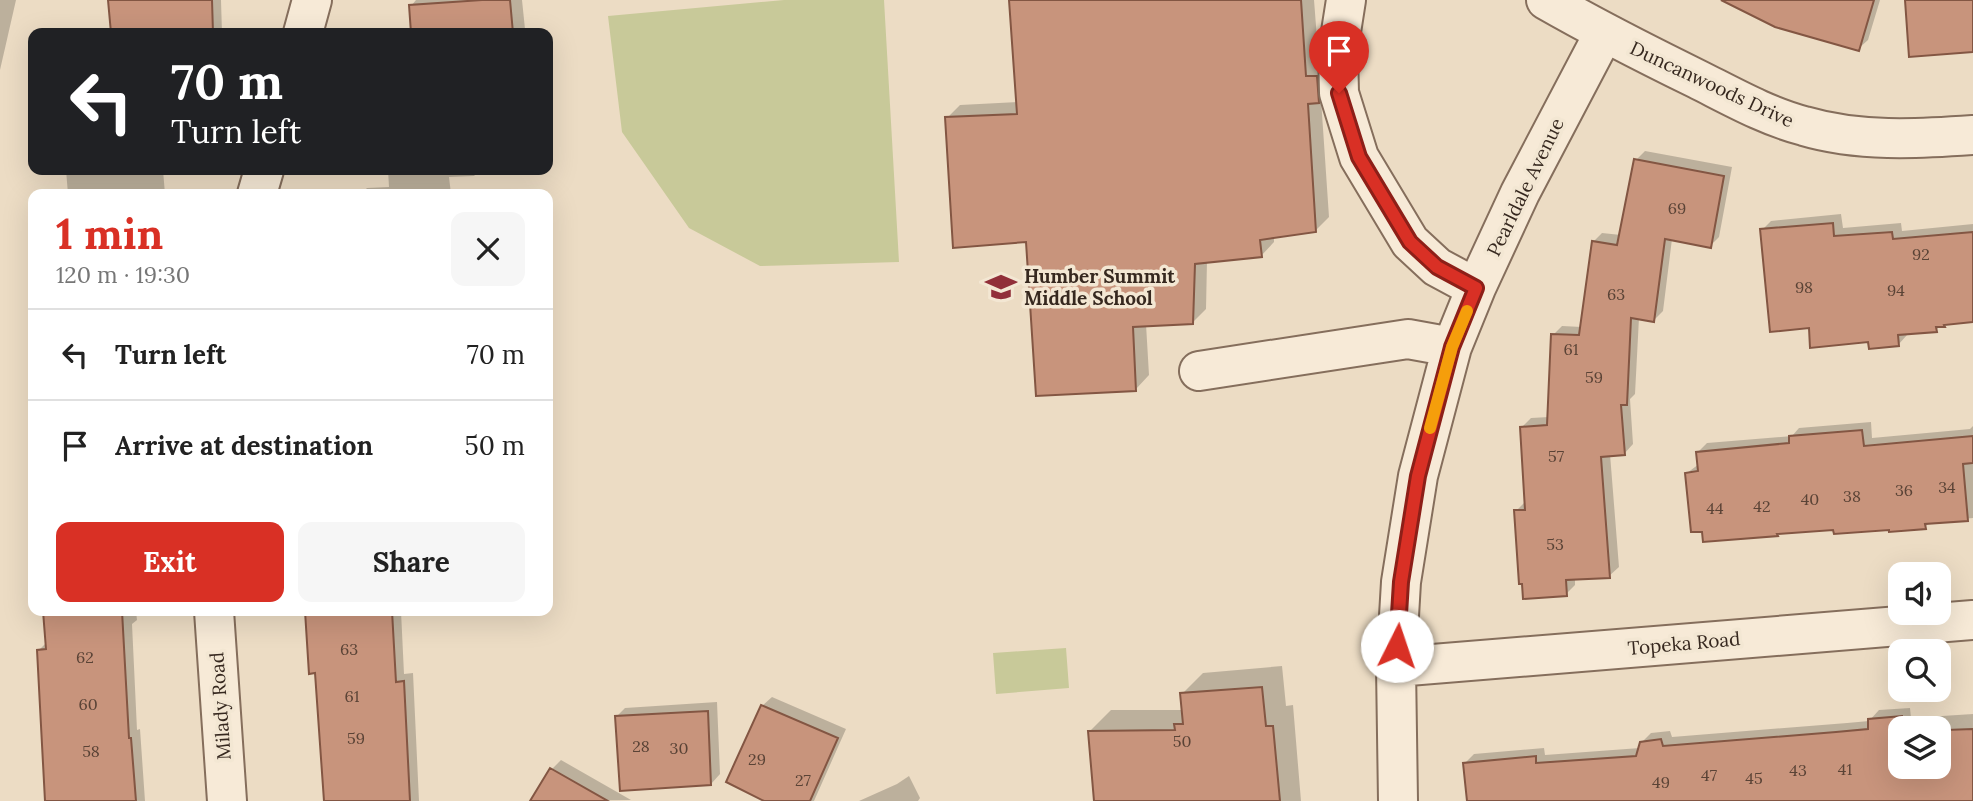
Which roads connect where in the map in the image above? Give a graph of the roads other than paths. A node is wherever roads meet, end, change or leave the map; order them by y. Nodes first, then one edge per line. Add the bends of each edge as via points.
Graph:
1 (312, 0) edge
2 (1346, 0) edge
3 (1546, 0) edge
4 (304, 28) edge
5 (1604, 33) junction
6 (1973, 135) edge
7 (1476, 288) junction
8 (1452, 347) junction
9 (1199, 371) dead end
10 (214, 616) edge
11 (1973, 620) edge
12 (1396, 667) junction
13 (227, 801) edge
14 (1398, 801) edge

1 - 4 street
2 - 7 street via 1338,51 1339,93 1359,157 1410,242 1437,267
3 - 5 street, Duncanwoods Drive
5 - 6 street, Duncanwoods Drive via 1804,127 1852,136
5 - 7 street, Pearldale Avenue
7 - 8 street, Pearldale Avenue
8 - 9 street via 1408,339
8 - 12 street, Pearldale Avenue via 1418,476 1401,582
10 - 13 street, Milady Road
11 - 12 street, Topeka Road
12 - 14 street, Pearldale Avenue

